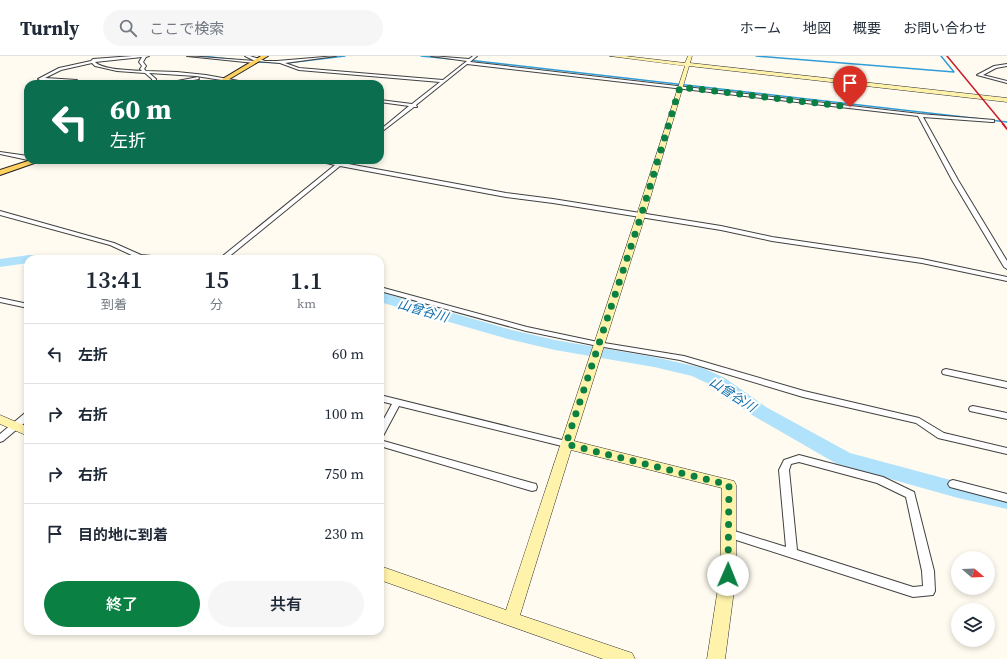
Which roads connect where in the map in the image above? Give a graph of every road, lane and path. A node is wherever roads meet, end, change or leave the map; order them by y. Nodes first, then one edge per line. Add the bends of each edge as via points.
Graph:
1 (146, 56) edge
2 (189, 56) edge
3 (247, 56) edge
4 (265, 56) edge
5 (334, 56) edge
6 (433, 56) edge
7 (475, 56) edge
8 (612, 56) edge
9 (690, 56) edge
10 (469, 61) junction
11 (93, 62) junction
12 (256, 62) junction
13 (281, 62) junction
14 (687, 65) junction
15 (1007, 65) edge
16 (145, 71) junction
17 (203, 77) junction
18 (227, 79) junction
19 (43, 80) edge
20 (43, 80) edge
21 (76, 80) edge
22 (154, 80) edge
23 (186, 80) edge
24 (232, 80) edge
25 (445, 80) junction
26 (1007, 82) edge
27 (680, 87) junction
28 (1007, 100) edge
29 (384, 102) edge
30 (415, 106) junction
31 (920, 115) junction
32 (992, 121) dead end
33 (384, 129) edge
34 (0, 153) edge
35 (24, 157) edge
36 (27, 164) edge
37 (340, 164) joint
38 (0, 173) edge
39 (0, 213) edge
40 (641, 216) junction
41 (136, 255) edge
42 (227, 255) edge
43 (1007, 267) edge
44 (1007, 279) edge
45 (384, 290) edge
46 (0, 300) edge
47 (24, 305) edge
48 (596, 350) junction
49 (946, 372) dead end
50 (1007, 385) edge
51 (384, 399) edge
52 (397, 402) junction
53 (973, 409) dead end
54 (1007, 416) edge
55 (24, 418) edge
56 (0, 419) edge
57 (14, 426) junction
58 (384, 426) edge
59 (24, 430) edge
60 (0, 439) edge
61 (384, 444) edge
62 (566, 444) junction
63 (1007, 451) edge
64 (953, 484) dead end
65 (532, 487) dead end
66 (1007, 498) edge
67 (728, 534) junction
68 (792, 554) junction
69 (384, 574) edge
70 (511, 618) junction
71 (626, 659) edge
72 (716, 659) edge

1 - 11 street
1 - 16 street via 141,62
2 - 12 street
3 - 12 street
4 - 12 main road
5 - 13 street
6 - 10 street
7 - 10 street
8 - 14 street
9 - 14 street
10 - 25 street
10 - 27 street
11 - 16 street via 122,72
11 - 20 street via 60,69 40,78
12 - 13 street
12 - 18 main road
13 - 25 street via 299,69
14 - 27 street
14 - 28 street
15 - 26 street via 995,67 979,75
16 - 17 street
16 - 22 street
17 - 18 street
17 - 23 street
18 - 24 street
19 - 21 street
25 - 30 street
27 - 31 street
27 - 40 street
29 - 30 street
30 - 33 street
31 - 32 street
31 - 43 street
34 - 35 street
36 - 38 main road
37 - 40 street via 506,195
37 - 42 street
39 - 41 street via 112,244
40 - 44 street via 922,261
40 - 48 street
45 - 48 street
46 - 47 street
48 - 62 street
48 - 63 street via 681,358 803,394 919,421 941,436
49 - 50 street
51 - 52 street
52 - 58 street
52 - 62 street
53 - 54 street
55 - 57 street
56 - 57 street
57 - 59 street
57 - 60 street
61 - 65 street
62 - 67 street via 729,485
62 - 70 street
64 - 66 street
67 - 68 street
67 - 72 street via 728,575
68 - 68 street via 913,592 929,591 928,571 910,495 880,480 799,458 787,462 784,470
69 - 70 street
70 - 71 street

